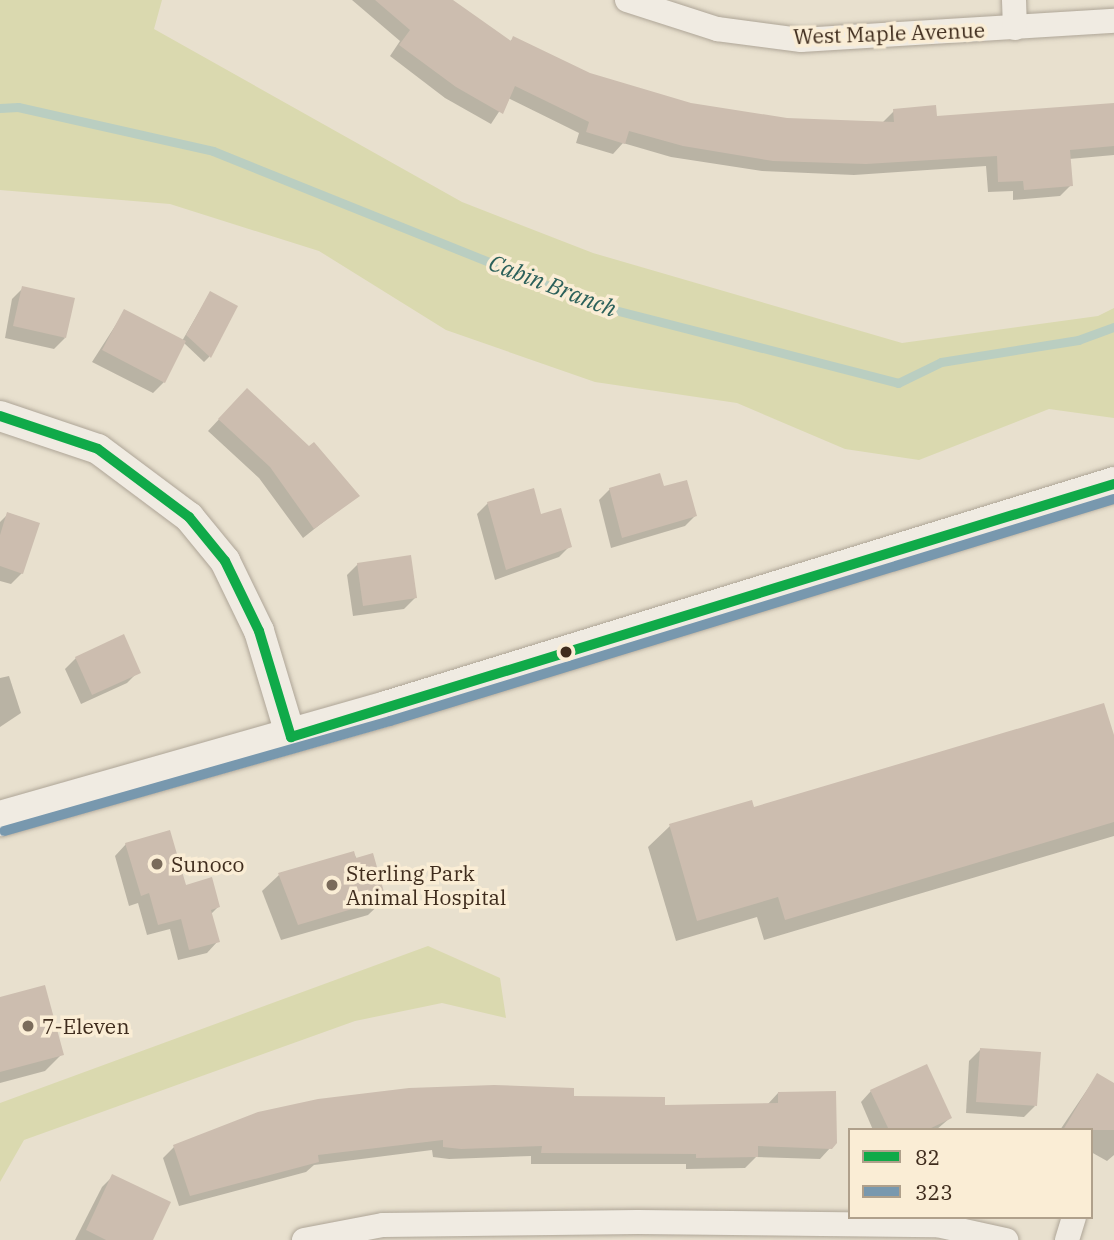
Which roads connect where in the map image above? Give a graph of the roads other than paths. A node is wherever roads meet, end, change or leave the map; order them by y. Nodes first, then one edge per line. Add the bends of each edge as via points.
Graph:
1 (627, 0) edge
2 (1014, 0) edge
3 (1114, 21) edge
4 (1015, 28) junction
5 (0, 416) edge
6 (1114, 484) edge
7 (291, 737) junction
8 (0, 818) edge
9 (1073, 1219) edge
10 (938, 1221) edge
11 (637, 1231) edge
12 (889, 1231) edge
13 (461, 1232) edge
14 (304, 1240) edge
15 (1006, 1240) edge
16 (1067, 1240) edge

1 - 4 street, West Maple Avenue via 717,29 801,40
2 - 4 street
3 - 4 street, West Maple Avenue
5 - 7 street via 98,449 189,517 225,561 258,631
6 - 7 main road
7 - 8 main road
9 - 16 street
10 - 12 street
10 - 15 street
11 - 12 street
11 - 13 street
13 - 14 street via 383,1225

